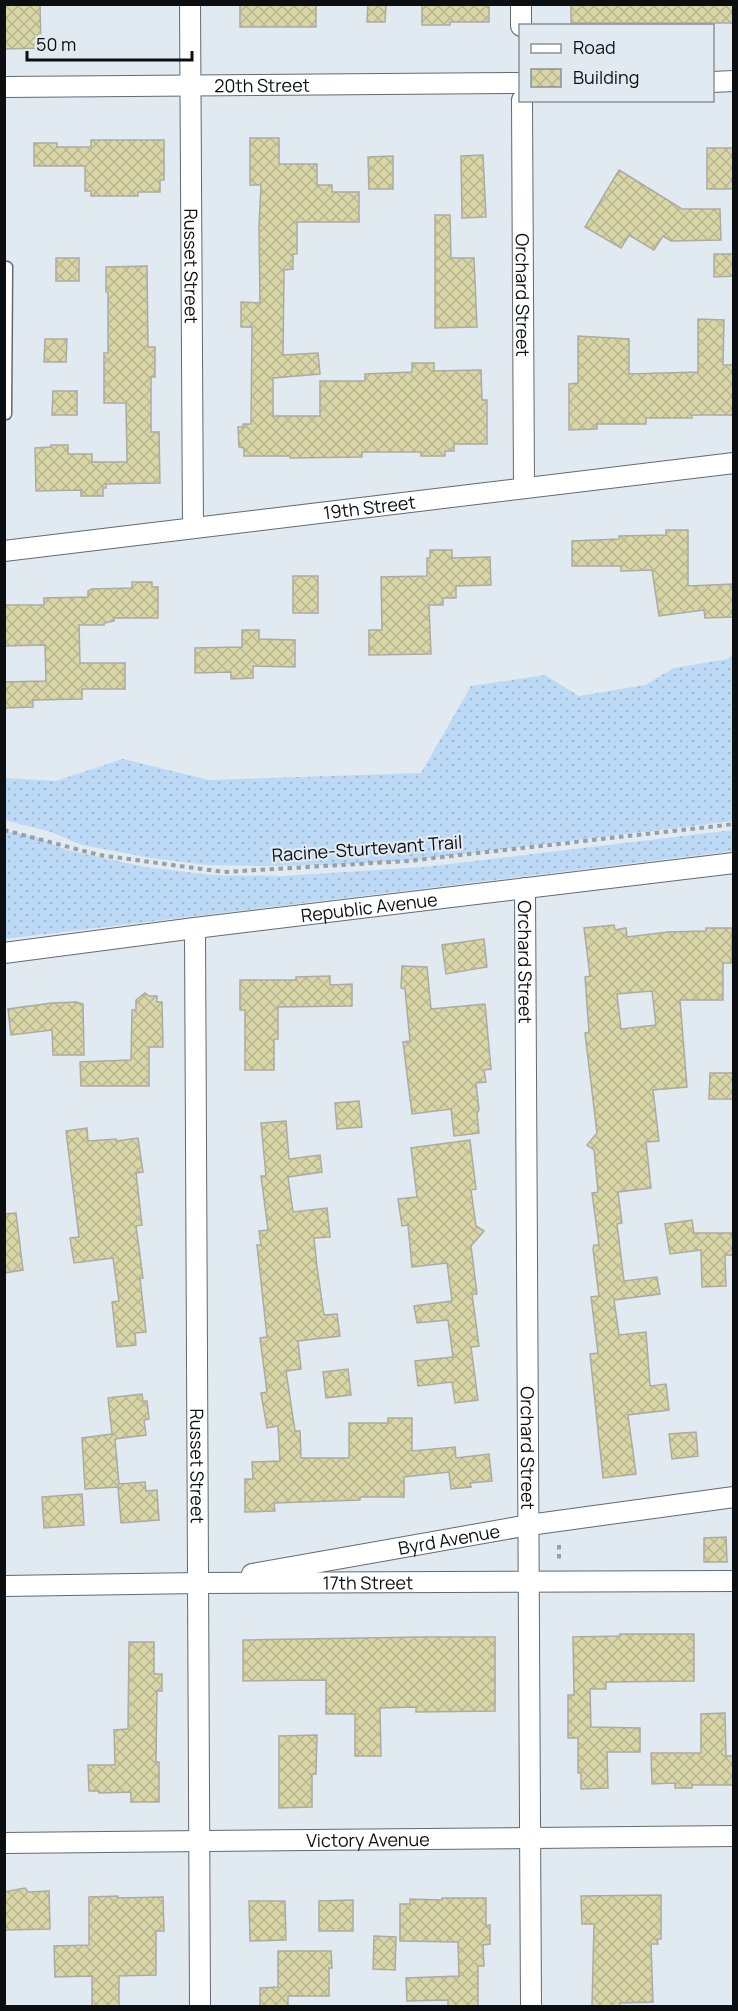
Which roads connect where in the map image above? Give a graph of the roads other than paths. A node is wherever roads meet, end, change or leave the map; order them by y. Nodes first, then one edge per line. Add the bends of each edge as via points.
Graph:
1 (190, 4) edge
2 (521, 4) edge
3 (521, 24) edge
4 (734, 81) edge
5 (714, 82) edge
6 (519, 83) edge
7 (191, 86) junction
8 (4, 87) edge
9 (522, 102) edge
10 (7, 267) dead end
11 (6, 377) edge
12 (6, 414) dead end
13 (734, 463) edge
14 (524, 488) junction
15 (193, 528) junction
16 (4, 551) edge
17 (734, 863) edge
18 (525, 888) junction
19 (195, 928) junction
20 (4, 953) edge
21 (734, 1497) edge
22 (529, 1526) junction
23 (734, 1581) edge
24 (528, 1582) junction
25 (199, 1583) junction
26 (4, 1586) edge
27 (734, 1836) edge
28 (530, 1838) junction
29 (199, 1841) junction
30 (4, 1843) edge
31 (200, 2007) edge
32 (531, 2007) edge

1 - 7 street, Russet Street
2 - 3 street
4 - 5 street
6 - 7 street, 20th Street
7 - 8 street, 20th Street
7 - 15 street, Russet Street
9 - 14 street, Orchard Street
10 - 11 lane
11 - 12 lane
13 - 14 street, 19th Street
14 - 15 street, 19th Street
15 - 16 street, 19th Street
17 - 18 street, Republic Avenue
18 - 19 street, Republic Avenue
18 - 22 street, Orchard Street
19 - 20 street, Republic Avenue
19 - 25 street, Russet Street
21 - 22 street, Byrd Avenue
22 - 24 street, Orchard Street
22 - 25 street, Byrd Avenue
23 - 24 street, 17th Street
24 - 25 street, 17th Street
24 - 28 street, Orchard Street
25 - 26 street, 17th Street
25 - 29 street, Russet Street
27 - 28 street, Victory Avenue
28 - 29 street, Victory Avenue
28 - 32 street, Orchard Street
29 - 30 street, Victory Avenue
29 - 31 street, Russet Street

